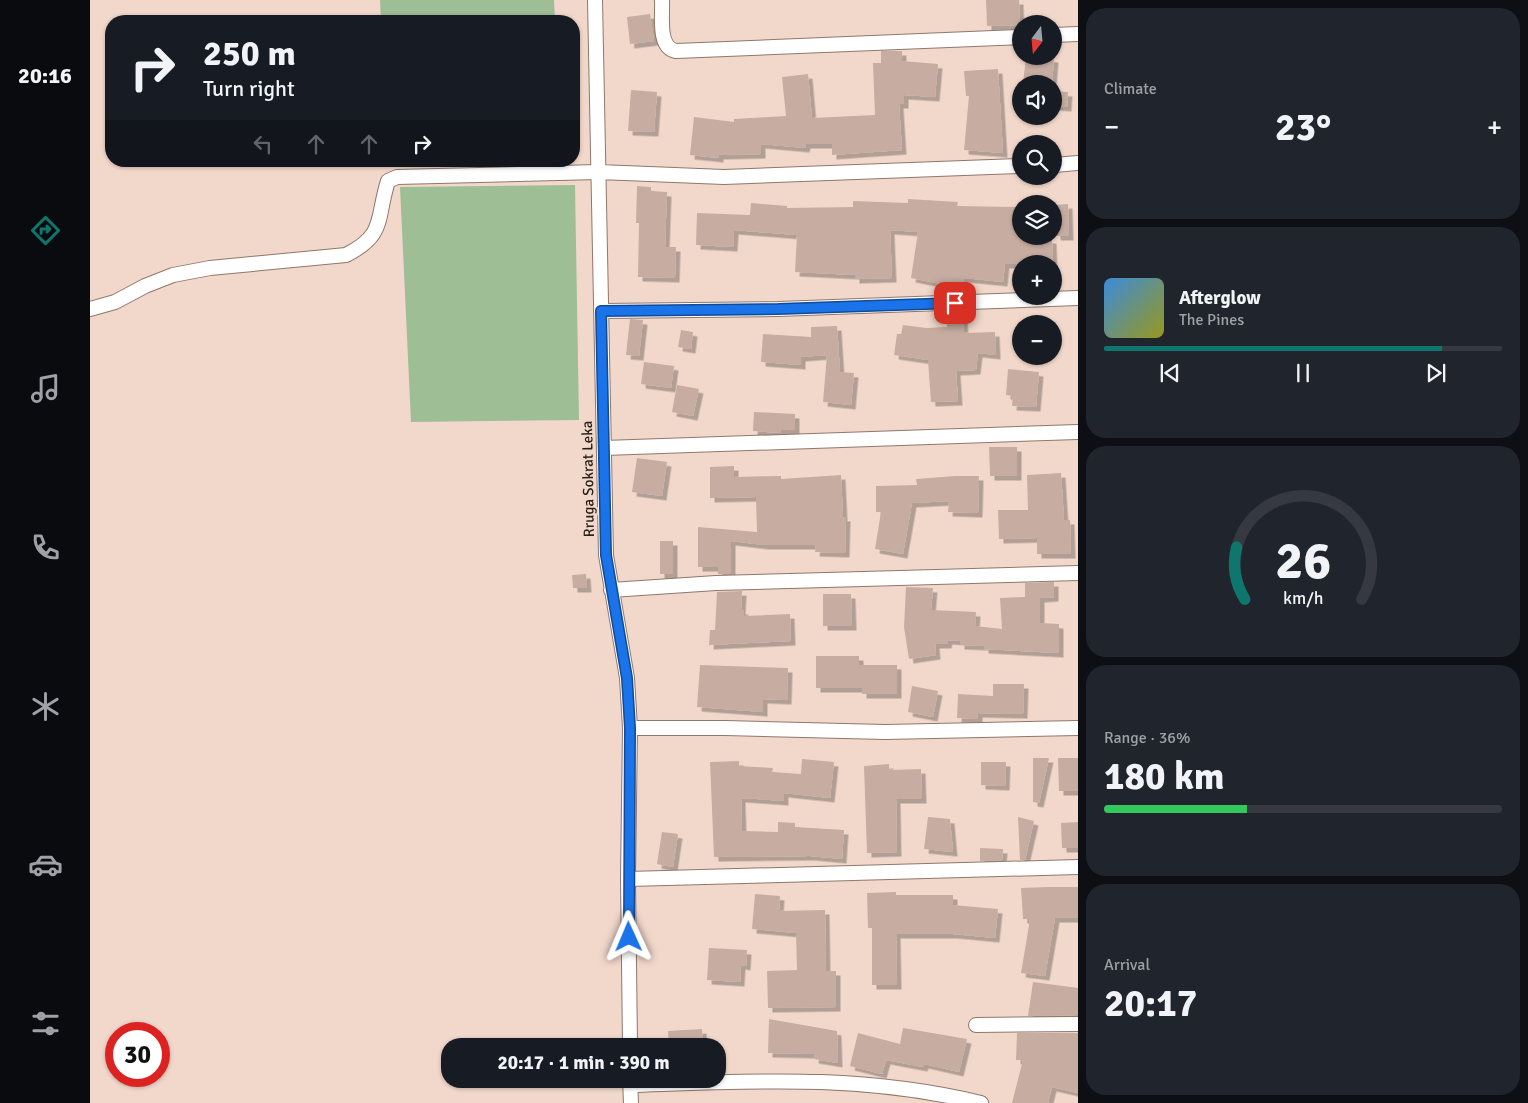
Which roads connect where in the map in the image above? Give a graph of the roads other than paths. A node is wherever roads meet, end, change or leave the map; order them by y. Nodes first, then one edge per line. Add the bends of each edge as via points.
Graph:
1 (595, 0) edge
2 (662, 0) edge
3 (1078, 34) edge
4 (1062, 35) edge
5 (1012, 37) edge
6 (1078, 164) edge
7 (1062, 165) edge
8 (1012, 166) edge
9 (599, 172) junction
10 (1078, 298) edge
11 (90, 309) edge
12 (601, 311) junction
13 (1078, 432) edge
14 (604, 448) junction
15 (1078, 573) edge
16 (612, 590) junction
17 (630, 728) junction
18 (1078, 728) edge
19 (1078, 867) edge
20 (628, 878) junction
21 (1078, 1024) edge
22 (976, 1025) dead end
23 (630, 1038) edge
24 (726, 1081) edge
25 (630, 1088) edge
26 (630, 1103) edge
27 (981, 1103) edge

1 - 9 street, Rruga Sokrat Leka
2 - 5 street via 664,42 669,49 676,51
3 - 4 street
6 - 7 street
8 - 9 street via 724,177
9 - 11 street via 397,177 388,181 380,222 374,235 363,246 346,255 210,268 173,275 115,302
9 - 12 street, Rruga Sokrat Leka
10 - 12 street via 778,309
12 - 14 street, Rruga Sokrat Leka
13 - 14 street
14 - 16 street, Rruga Sokrat Leka via 606,555
15 - 16 street via 716,583
16 - 17 street, Rruga Sokrat Leka via 627,678
17 - 18 street via 894,732
17 - 20 street, Rruga Sokrat Leka
19 - 20 street
20 - 23 street, Rruga Sokrat Leka
21 - 22 street
24 - 27 street via 843,1081 937,1092
25 - 26 street

